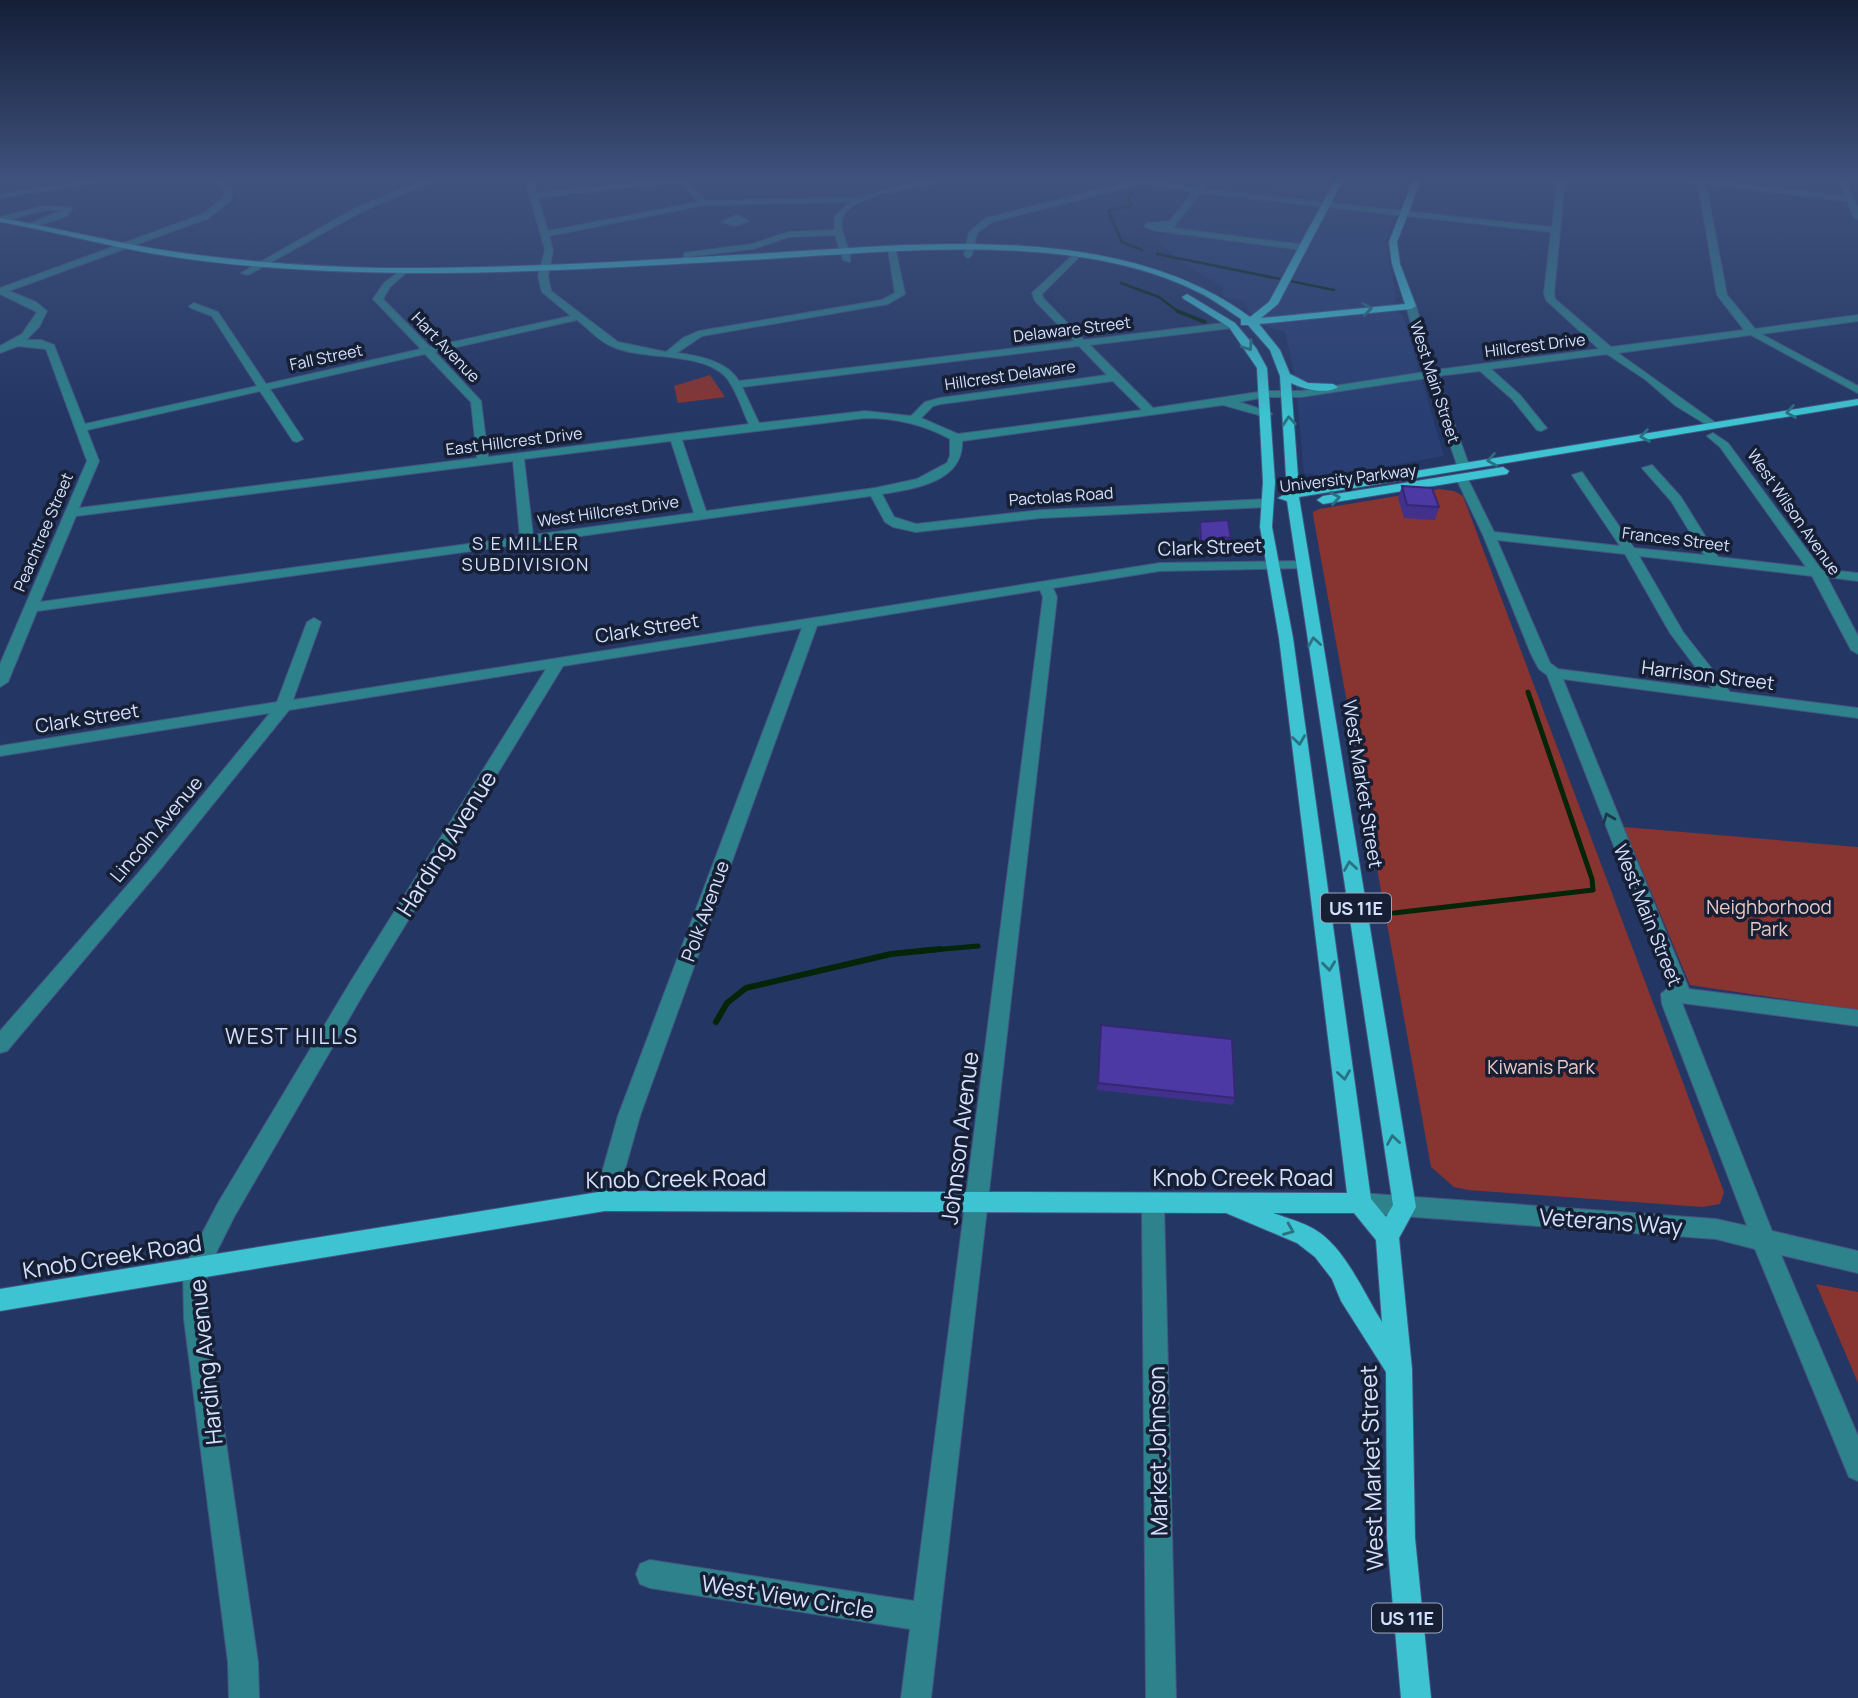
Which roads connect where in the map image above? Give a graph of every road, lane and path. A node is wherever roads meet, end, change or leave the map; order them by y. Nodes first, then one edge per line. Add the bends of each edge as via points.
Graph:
1 (93, 259) edge
2 (146, 259) edge
3 (219, 259) edge
4 (272, 259) edge
5 (547, 259) edge
6 (743, 259) edge
7 (786, 259) edge
8 (894, 259) edge
9 (1061, 259) edge
10 (1297, 259) edge
11 (1396, 259) edge
12 (1553, 259) edge
13 (1715, 259) edge
14 (1070, 260) junction
15 (686, 261) joint
16 (262, 265) junction
17 (404, 271) junction
18 (544, 272) junction
19 (245, 273) junction
20 (393, 279) junction
21 (1139, 279) dead end
22 (1152, 283) dead end
23 (0, 291) edge
24 (900, 294) junction
25 (1275, 300) junction
26 (885, 302) junction
27 (1223, 302) junction
28 (194, 306) dead end
29 (1411, 306) junction
30 (1268, 311) junction
31 (1322, 315) junction
32 (579, 317) junction
33 (1289, 318) junction
34 (1858, 318) edge
35 (1251, 322) junction
36 (1232, 325) junction
37 (1752, 332) junction
38 (19, 342) junction
39 (1083, 344) junction
40 (0, 349) edge
41 (430, 351) junction
42 (1609, 351) junction
43 (669, 355) junction
44 (1281, 358) junction
45 (1483, 368) junction
46 (1431, 375) junction
47 (1285, 376) junction
48 (1116, 377) junction
49 (736, 385) junction
50 (264, 387) junction
51 (1333, 387) junction
52 (1858, 390) edge
53 (1265, 394) junction
54 (1287, 395) junction
55 (1858, 402) edge
56 (1217, 403) junction
57 (1858, 412) edge
58 (1152, 413) junction
59 (1266, 414) junction
60 (914, 419) junction
61 (755, 426) junction
62 (81, 428) junction
63 (1541, 428) dead end
64 (1713, 431) junction
65 (675, 437) junction
66 (956, 438) junction
67 (297, 439) dead end
68 (518, 457) junction
69 (483, 461) junction
70 (1648, 468) dead end
71 (1462, 471) junction
72 (1578, 475) dead end
73 (875, 492) junction
74 (1293, 499) junction
75 (1267, 503) junction
76 (71, 513) junction
77 (701, 516) junction
78 (1489, 535) junction
79 (527, 539) junction
80 (1630, 551) junction
81 (1713, 561) junction
82 (1273, 564) junction
83 (1302, 565) junction
84 (1817, 572) junction
85 (1858, 577) edge
86 (1045, 584) junction
87 (30, 608) junction
88 (314, 622) dead end
89 (811, 622) junction
90 (7, 650) edge
91 (1858, 650) edge
92 (558, 662) junction
93 (1554, 673) junction
94 (0, 682) edge
95 (1726, 697) junction
96 (283, 707) junction
97 (1858, 713) edge
98 (0, 751) edge
99 (1681, 994) junction
100 (1858, 1018) edge
101 (0, 1045) edge
102 (605, 1201) junction
103 (978, 1203) junction
104 (1360, 1203) junction
105 (1153, 1205) junction
106 (1226, 1205) junction
107 (1405, 1207) junction
108 (1387, 1236) junction
109 (1763, 1239) junction
110 (1858, 1262) edge
111 (195, 1270) junction
112 (0, 1300) edge
113 (1399, 1369) junction
114 (1858, 1468) edge
115 (650, 1574) dead end
116 (926, 1617) junction
117 (244, 1698) edge
118 (916, 1698) edge
119 (1161, 1698) edge
120 (1416, 1698) edge

1 - 23 street
2 - 19 main road, US 11E
3 - 16 main road, US 11E
4 - 16 street
5 - 18 street
6 - 15 main road, US 11E
7 - 18 main road, US 11E
8 - 24 street
9 - 14 main road, US 11E
10 - 25 main road
11 - 29 main road, West Main Street
12 - 42 street, West Wilson Avenue via 1549,296
13 - 37 street via 1722,295
14 - 21 main road, US 11E
14 - 27 main road, US 11E via 1132,267
14 - 39 street via 1037,293
15 - 18 main road, US 11E
16 - 17 main road, US 11E
16 - 19 street
17 - 18 main road, US 11E
17 - 20 street
18 - 20 main road, US 11E
18 - 32 street via 543,287
19 - 20 main road, US 11E
20 - 41 street, Hart Avenue via 379,299
22 - 36 main road, US 11E via 1208,308
23 - 38 street via 42,311
24 - 26 street
24 - 26 street via 910,301
25 - 27 main road via 1250,305
25 - 30 main road
26 - 43 street via 699,334
27 - 35 main road, US 11E
28 - 50 street via 215,314
31 -> 29 main road, Delaware Street
29 - 46 street, West Main Street
30 - 33 main road via 1274,317
30 - 35 main road
31 - 33 main road, Delaware Street
31 - 44 main road via 1287,323 1280,334
32 - 41 street, Fall Street
32 - 43 street via 614,344
33 - 35 main road, Delaware Street
34 - 37 street, Hillcrest Drive
35 - 36 main road, Delaware Street
35 - 44 main road, US 11E
36 - 39 street, Delaware Street
36 -> 53 main road, US 11E via 1262,368
37 - 42 street, Hillcrest Drive
37 - 52 street
38 - 40 street
38 - 62 street, Peachtree Street via 50,347
39 - 48 street
39 - 49 street, Delaware Street
41 - 50 street, Fall Street
41 - 69 street, Hart Avenue via 476,401
42 - 45 street, Hillcrest Drive
42 - 64 street, West Wilson Avenue
43 - 49 street via 719,367
44 - 47 main road, US 11E
45 - 46 street, Hillcrest Drive
45 - 63 street via 1516,397
46 - 51 street, Hillcrest Drive
46 - 71 street, West Main Street
47 - 51 main road via 1306,386
47 - 54 main road, West Market Street / US 11E
48 - 58 street
48 - 60 street, Hillcrest Delaware via 940,401 929,404
49 - 61 street
50 - 62 street, Fall Street
50 - 67 street
51 - 54 street, Hillcrest Drive
53 - 54 street, Hillcrest Drive
53 - 56 street, Hillcrest Drive
53 - 59 main road, US 11E
74 -> 54 main road, West Market Street / US 11E
55 -> 64 main road, University Parkway
56 - 58 street, Hillcrest Drive
56 - 59 street, Hillcrest Drive
57 - 64 main road, University Parkway
58 - 66 street, Hillcrest Drive
59 - 75 main road, US 11E
60 - 61 street, East Hillcrest Drive via 874,413
60 - 66 street, East Hillcrest Drive
61 - 65 street, East Hillcrest Drive
62 - 76 street, Peachtree Street via 93,461
64 - 71 main road, University Parkway
64 - 84 street, West Wilson Avenue
65 - 68 street, East Hillcrest Drive
65 - 77 street
66 - 73 street, West Hillcrest Drive via 956,456 948,468 909,486
68 - 69 street, East Hillcrest Drive
68 - 79 street
69 - 76 street, East Hillcrest Drive
70 - 81 street via 1688,516
71 - 74 main road, University Parkway
71 - 78 street, West Main Street
72 - 80 street
73 - 75 street, Pactolas Road via 889,519 910,527 1041,514
73 - 77 street, West Hillcrest Drive
74 - 75 main road, University Parkway
74 - 83 main road, West Market Street / US 11E
75 - 82 main road, US 11E
76 - 87 street, Peachtree Street
77 - 79 street, West Hillcrest Drive
78 - 80 street, Frances Street
78 - 93 street, West Main Street via 1538,654
79 - 87 street, West Hillcrest Drive
80 - 81 street, Frances Street
80 - 95 street via 1677,633
81 - 84 street, Frances Street
82 - 83 street, Clark Street
82 - 86 street, Clark Street via 1160,567
82 -> 104 main road, US 11E
107 -> 83 main road, West Market Street / US 11E
84 - 85 street, Frances Street
84 - 91 street, West Wilson Avenue
86 - 89 street, Clark Street
86 - 103 street, Johnson Avenue via 1049,597
87 - 90 street, Peachtree Street
88 - 96 street, Lincoln Avenue
89 - 92 street, Clark Street
89 - 102 street, Polk Avenue via 629,1116
90 - 94 street, Peachtree Street
92 - 96 street, Clark Street
92 - 111 street, Harding Avenue via 286,1105
93 - 95 street, Harrison Street
99 -> 93 street, West Main Street
95 - 97 street, Harrison Street
96 - 98 street, Clark Street
96 - 101 street, Lincoln Avenue
99 - 100 street
99 - 109 street, West Main Street via 1671,994 1672,1004
102 - 103 main road, Knob Creek Road
102 - 111 main road, Knob Creek Road
103 - 105 main road, Knob Creek Road
103 - 116 street, Johnson Avenue
104 - 106 main road, Knob Creek Road
104 - 107 street, Veterans Way
104 - 108 main road
105 - 106 main road, Knob Creek Road
105 - 119 street, Market Johnson
106 -> 113 main road via 1305,1236 1323,1249
107 - 108 main road
107 - 109 street, Veterans Way via 1662,1224
108 - 113 main road, West Market Street / US 11E
109 - 110 street, Veterans Way
109 - 114 street, West Main Street
111 - 112 main road, Knob Creek Road
111 - 117 street, Harding Avenue via 196,1319 243,1662
113 - 120 main road, West Market Street / US 11E via 1401,1538
115 - 116 street, West View Circle
116 - 118 street, Johnson Avenue

